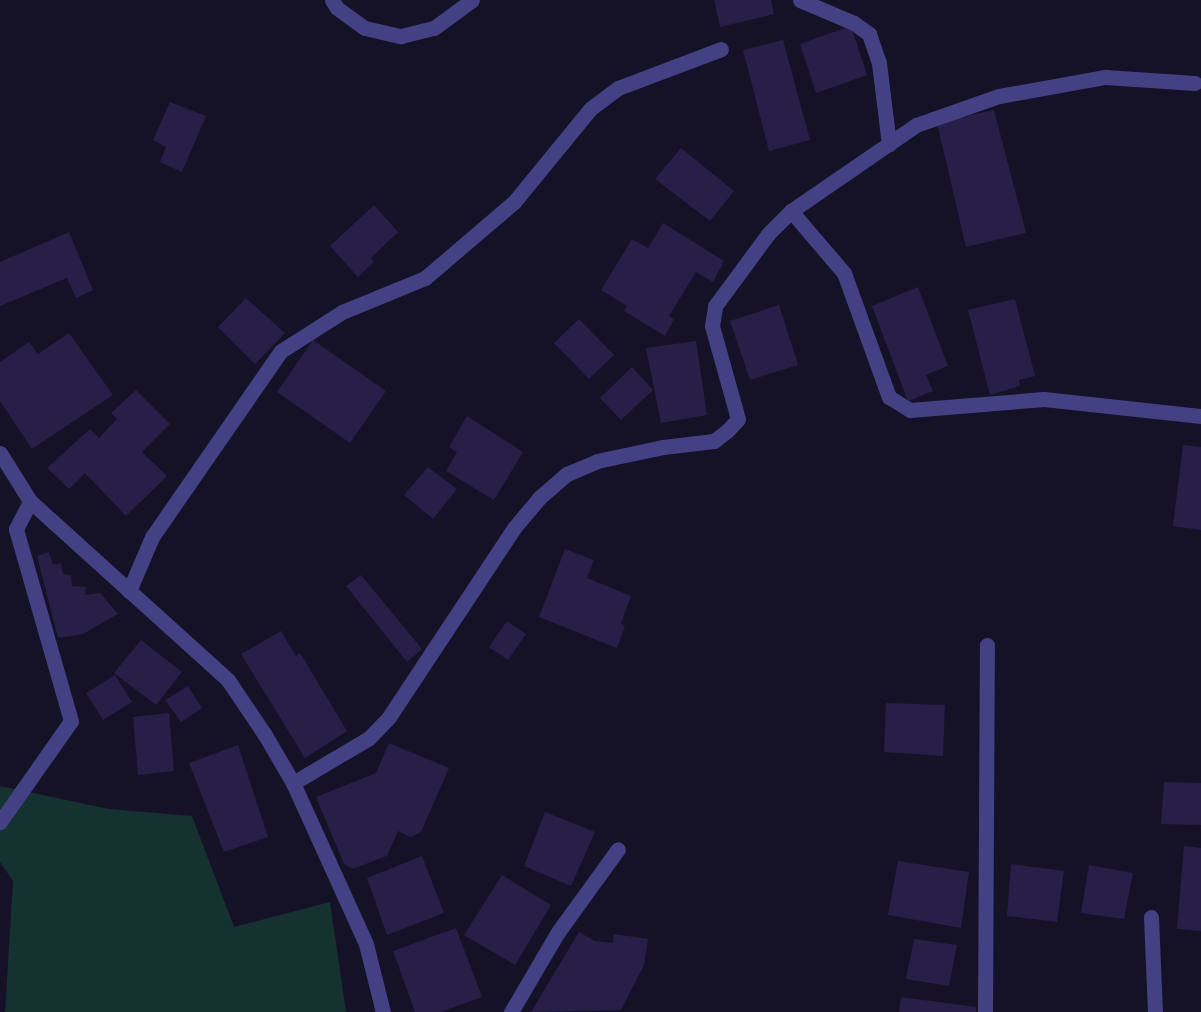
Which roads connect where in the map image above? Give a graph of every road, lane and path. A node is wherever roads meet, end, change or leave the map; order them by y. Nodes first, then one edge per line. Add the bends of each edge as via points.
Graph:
1 (332, 0) edge
2 (472, 0) edge
3 (800, 0) edge
4 (721, 50) dead end
5 (1195, 83) dead end
6 (889, 144) junction
7 (791, 211) junction
8 (1201, 416) edge
9 (0, 453) edge
10 (30, 501) junction
11 (129, 591) junction
12 (987, 645) dead end
13 (293, 783) junction
14 (0, 822) edge
15 (618, 849) dead end
16 (1151, 917) dead end
17 (383, 1012) edge
18 (512, 1012) edge
19 (985, 1012) edge
20 (1155, 1012) edge

1 - 2 street via 365,28 401,36 434,28
3 - 6 street via 855,23 868,34 879,63
4 - 11 street via 618,88 590,109 514,202 425,278 342,312 281,351 152,537
5 - 6 street via 1105,77 999,96 916,126
6 - 7 street
7 - 8 street via 844,273 889,397 910,410 1044,399
7 - 13 street via 768,234 715,306 712,326 738,419 728,431 714,441 619,456 567,474 538,498 514,528 389,717 369,738
9 - 10 street
10 - 11 street
10 - 14 street via 16,529 71,721
11 - 13 street via 228,680
12 - 19 street
13 - 17 street via 366,944
15 - 18 street via 558,932
16 - 20 street

